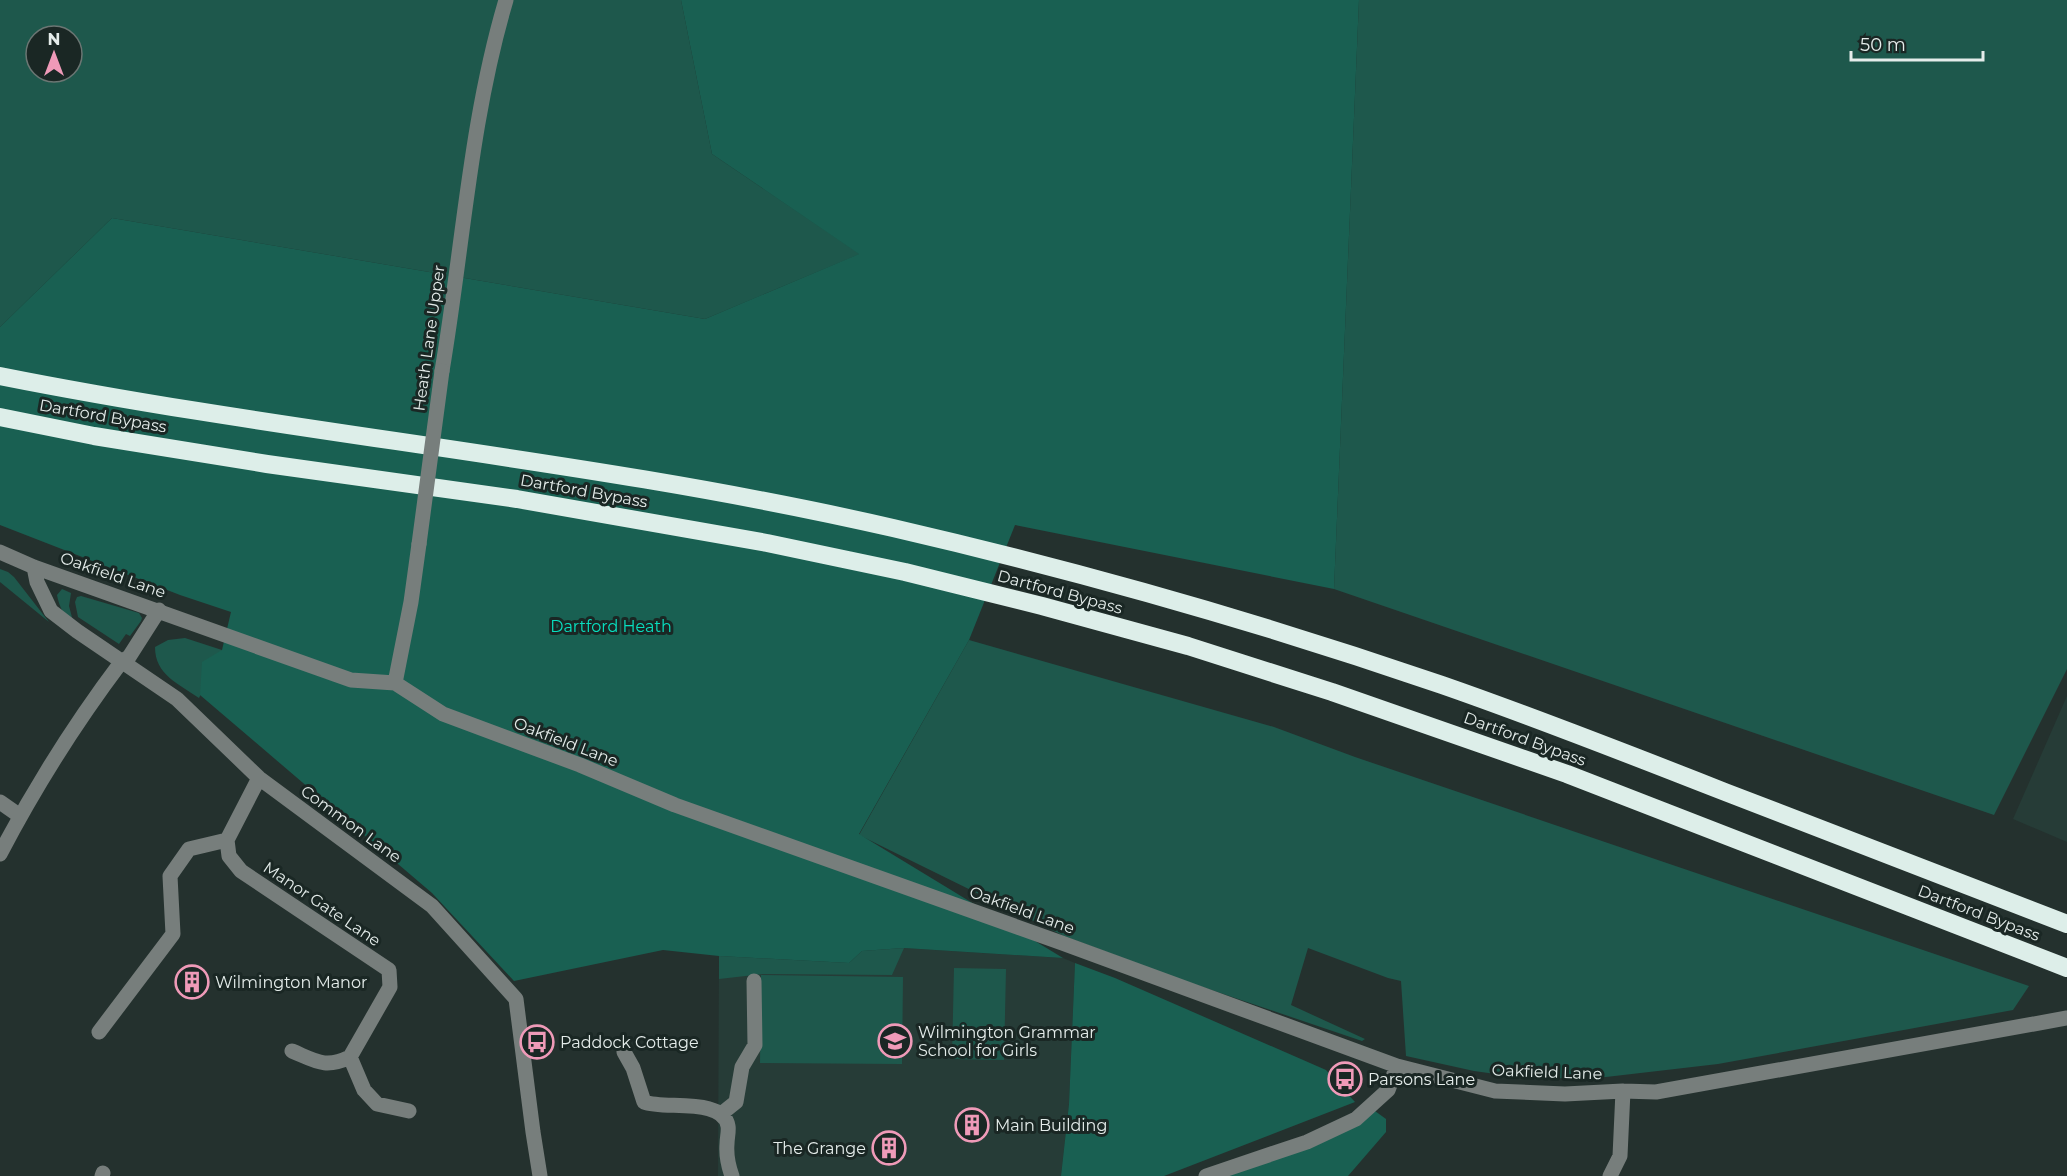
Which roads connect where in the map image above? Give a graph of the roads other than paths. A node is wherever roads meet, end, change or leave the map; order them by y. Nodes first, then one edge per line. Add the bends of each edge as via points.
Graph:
1 (506, 0) edge
2 (0, 376) edge
3 (0, 417) edge
4 (0, 552) edge
5 (34, 567) junction
6 (159, 610) junction
7 (122, 661) junction
8 (394, 683) junction
9 (259, 778) junction
10 (0, 802) edge
11 (20, 816) junction
12 (227, 840) junction
13 (0, 854) edge
14 (2067, 924) edge
15 (2067, 968) edge
16 (754, 981) dead end
17 (2067, 1018) edge
18 (99, 1032) dead end
19 (292, 1051) dead end
20 (624, 1052) dead end
21 (350, 1057) junction
22 (1397, 1066) junction
23 (1623, 1091) junction
24 (409, 1110) dead end
25 (721, 1114) junction
26 (540, 1176) edge
27 (732, 1176) edge
28 (1206, 1176) edge
29 (1610, 1176) edge

1 - 8 street, Heath Lane Upper, bridge via 482,94 411,602
2 - 14 highway, Dartford Bypass via 232,417 494,454 718,492 1055,567 1188,604 1446,687
3 - 15 highway, Dartford Bypass via 105,438 518,499 767,543 1042,606 1321,688 1556,770
4 - 5 street, Oakfield Lane
5 - 6 street, Oakfield Lane
5 - 7 street, Common Lane via 51,611
6 - 7 street via 129,657
6 - 8 street, Oakfield Lane via 351,680
7 - 9 street, Common Lane via 177,699
7 - 11 street via 86,708
8 - 22 street, Oakfield Lane via 443,714 675,805
9 - 12 street
9 - 26 street, Common Lane via 432,906 516,999
10 - 11 street
11 - 13 street
12 - 18 street via 189,849 170,876 172,934
12 - 21 street, Manor Gate Lane via 229,856 242,871 389,970 390,987
16 - 25 street via 755,1046 742,1067 736,1102
17 - 23 street, Oakfield Lane via 1656,1092
19 - 21 street via 318,1062 336,1064
20 - 25 street via 644,1102 653,1106 707,1108
21 - 24 street via 364,1090 377,1104
22 - 23 street, Oakfield Lane via 1495,1091
22 - 28 street via 1388,1090 1356,1119 1307,1142
23 - 29 street via 1620,1156
25 - 27 street via 728,1124 727,1164

